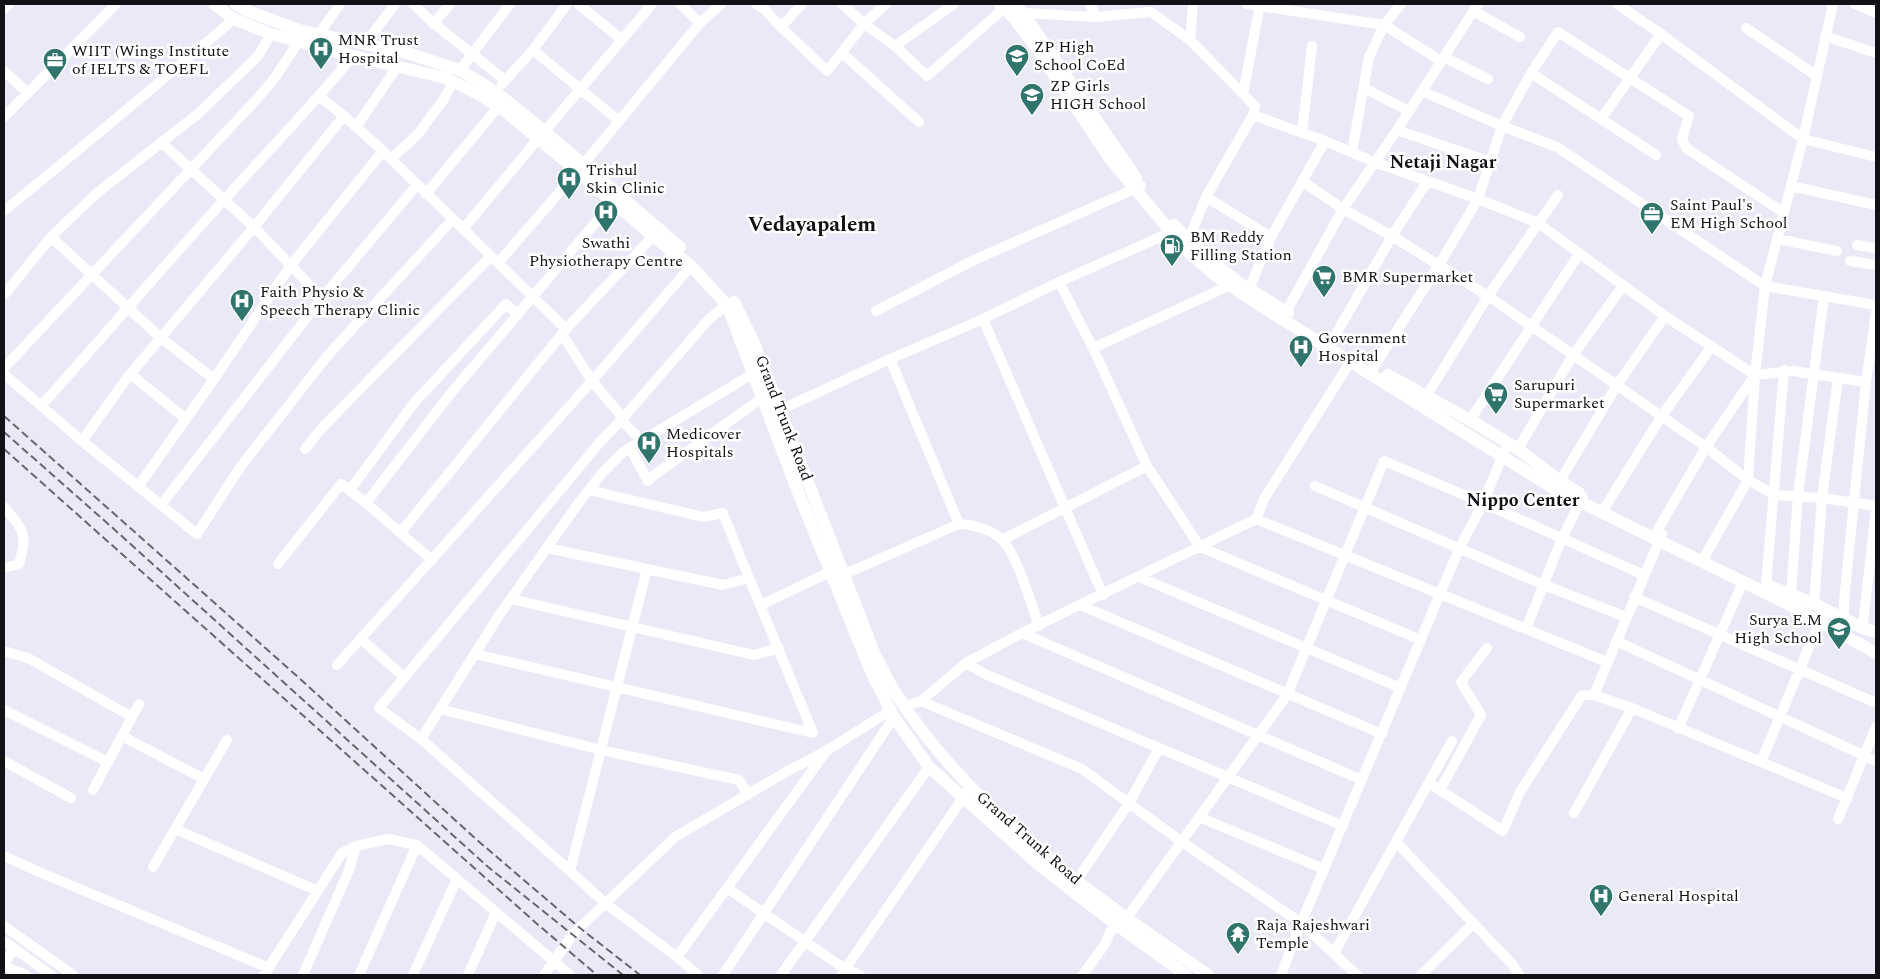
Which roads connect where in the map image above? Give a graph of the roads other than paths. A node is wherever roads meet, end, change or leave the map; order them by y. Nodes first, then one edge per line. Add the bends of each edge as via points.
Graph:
1 (9, 4) edge
2 (116, 4) edge
3 (214, 4) edge
4 (340, 4) edge
5 (395, 4) edge
6 (413, 4) edge
7 (450, 4) edge
8 (510, 4) edge
9 (567, 4) edge
10 (578, 4) edge
11 (652, 4) edge
12 (680, 4) edge
13 (720, 4) edge
14 (802, 4) edge
15 (842, 4) edge
16 (886, 4) edge
17 (954, 4) edge
18 (1090, 4) edge
19 (1193, 4) edge
20 (1247, 4) edge
21 (1260, 4) edge
22 (1401, 4) edge
23 (1617, 4) edge
24 (1833, 4) edge
25 (1855, 4) edge
26 (763, 5) edge
27 (244, 6) edge
28 (1012, 6) edge
29 (1476, 6) edge
30 (1151, 8) edge
31 (4, 9) edge
32 (1128, 9) edge
33 (1876, 13) edge
34 (1096, 16) junction
35 (234, 19) junction
36 (700, 23) junction
37 (434, 24) junction
38 (864, 24) junction
39 (1384, 25) junction
40 (781, 28) junction
41 (1746, 28) dead end
42 (270, 34) junction
43 (319, 34) junction
44 (1660, 34) junction
45 (1825, 36) junction
46 (1520, 37) dead end
47 (621, 39) junction
48 (1190, 40) junction
49 (299, 41) junction
50 (365, 44) junction
51 (895, 46) junction
52 (1312, 46) dead end
53 (533, 50) junction
54 (472, 52) junction
55 (1876, 53) edge
56 (842, 54) junction
57 (353, 56) junction
58 (1442, 59) junction
59 (397, 67) junction
60 (460, 70) junction
61 (4, 71) edge
62 (1531, 73) junction
63 (1817, 76) junction
64 (1630, 77) junction
65 (1488, 79) dead end
66 (504, 80) junction
67 (453, 82) junction
68 (1364, 88) junction
69 (580, 89) junction
70 (1422, 91) junction
71 (28, 92) junction
72 (496, 92) junction
73 (1243, 94) junction
74 (320, 97) junction
75 (498, 107) junction
76 (1409, 111) junction
77 (1253, 115) junction
78 (344, 116) junction
79 (4, 117) edge
80 (1601, 119) junction
81 (619, 121) junction
82 (919, 122) dead end
83 (1502, 126) junction
84 (356, 127) junction
85 (1397, 130) junction
86 (1302, 133) junction
87 (541, 135) junction
88 (1803, 140) junction
89 (1325, 141) junction
90 (161, 142) junction
91 (1352, 152) junction
92 (387, 155) junction
93 (1656, 155) dead end
94 (1876, 157) edge
95 (1374, 162) junction
96 (1491, 162) junction
97 (580, 168) junction
98 (190, 170) junction
99 (1302, 181) junction
100 (1426, 182) junction
101 (418, 185) junction
102 (1791, 186) junction
103 (1138, 187) junction
104 (426, 194) junction
105 (1558, 194) dead end
106 (1206, 197) junction
107 (1478, 199) junction
108 (224, 200) junction
109 (613, 202) junction
110 (1876, 205) edge
111 (1343, 208) junction
112 (4, 211) edge
113 (1784, 213) junction
114 (453, 219) junction
115 (1538, 223) junction
116 (254, 227) junction
117 (463, 229) junction
118 (1174, 231) junction
119 (656, 232) junction
120 (1392, 236) junction
121 (51, 237) junction
122 (1271, 237) junction
123 (1189, 238) junction
124 (1777, 239) junction
125 (1857, 245) dead end
126 (1876, 248) edge
127 (1837, 251) dead end
128 (1580, 254) junction
129 (495, 260) junction
130 (1850, 261) dead end
131 (291, 265) junction
132 (1439, 265) junction
133 (1876, 265) edge
134 (691, 266) junction
135 (93, 274) junction
136 (1058, 282) junction
137 (1234, 284) junction
138 (1622, 286) junction
139 (1765, 286) junction
140 (1249, 289) junction
141 (4, 295) edge
142 (1488, 296) junction
143 (1824, 296) junction
144 (534, 297) junction
145 (322, 298) junction
146 (727, 305) junction
147 (1876, 305) edge
148 (130, 308) junction
149 (876, 311) dead end
150 (1286, 312) junction
151 (1876, 313) edge
152 (518, 315) junction
153 (1665, 316) junction
154 (983, 319) junction
155 (1532, 326) junction
156 (564, 331) junction
157 (161, 338) junction
158 (1332, 341) junction
159 (1712, 346) junction
160 (1093, 348) junction
161 (1873, 352) edge
162 (1573, 355) junction
163 (890, 359) junction
164 (1352, 359) junction
165 (4, 368) edge
166 (1374, 368) junction
167 (1784, 370) junction
168 (754, 373) junction
169 (4, 374) edge
170 (130, 374) junction
171 (1756, 374) junction
172 (1813, 374) junction
173 (1838, 378) junction
174 (214, 379) junction
175 (592, 382) junction
176 (1866, 382) junction
177 (1617, 385) junction
178 (1426, 397) junction
179 (762, 398) junction
180 (40, 406) junction
181 (780, 410) junction
182 (1661, 417) junction
183 (624, 418) junction
184 (186, 419) junction
185 (1470, 420) junction
186 (82, 441) junction
187 (642, 441) junction
188 (1513, 447) junction
189 (1706, 447) junction
190 (630, 448) junction
191 (305, 450) dead end
192 (1503, 456) junction
193 (1147, 466) junction
194 (1748, 480) junction
195 (1560, 481) junction
196 (1315, 486) dead end
197 (138, 487) junction
198 (350, 490) junction
199 (589, 490) junction
200 (1774, 495) junction
201 (1798, 496) junction
202 (1822, 498) junction
203 (1582, 499) junction
204 (1854, 502) junction
205 (366, 503) junction
206 (1483, 503) junction
207 (161, 505) junction
208 (4, 507) edge
209 (1876, 507) edge
210 (1065, 508) junction
211 (1364, 508) junction
212 (1604, 509) junction
213 (1256, 520) junction
214 (959, 524) junction
215 (401, 532) junction
216 (1659, 535) junction
217 (1562, 538) junction
218 (1002, 540) junction
219 (1200, 547) junction
220 (547, 548) junction
221 (1460, 549) junction
222 (1345, 555) junction
223 (1705, 556) junction
224 (432, 560) junction
225 (278, 564) dead end
226 (832, 566) junction
227 (4, 568) edge
228 (647, 569) junction
229 (1644, 575) junction
230 (1139, 576) junction
231 (749, 578) junction
232 (844, 582) junction
233 (1743, 582) junction
234 (1544, 585) junction
235 (1766, 585) junction
236 (1440, 594) junction
237 (1103, 595) junction
238 (1791, 596) junction
239 (1634, 597) junction
240 (511, 599) junction
241 (1326, 601) junction
242 (761, 605) junction
243 (1080, 605) junction
244 (1819, 612) junction
245 (1626, 617) junction
246 (1844, 620) junction
247 (1039, 626) junction
248 (632, 628) junction
249 (1526, 629) junction
250 (1870, 630) edge
251 (1022, 634) junction
252 (1720, 634) junction
253 (361, 639) junction
254 (1421, 640) junction
255 (1616, 641) junction
256 (779, 648) junction
257 (1306, 648) junction
258 (1487, 648) dead end
259 (4, 651) edge
260 (1876, 653) edge
261 (475, 654) junction
262 (1607, 662) junction
263 (966, 663) junction
264 (337, 665) dead end
265 (1800, 669) junction
266 (404, 678) junction
267 (1700, 680) junction
268 (617, 688) junction
269 (1401, 688) junction
270 (1594, 694) junction
271 (1287, 695) junction
272 (921, 701) junction
273 (1876, 703) edge
274 (139, 704) dead end
275 (891, 704) junction
276 (905, 706) junction
277 (1632, 708) junction
278 (440, 709) junction
279 (4, 710) edge
280 (132, 717) junction
281 (1780, 718) junction
282 (1876, 727) edge
283 (920, 729) junction
284 (1678, 729) junction
285 (1382, 734) junction
286 (1258, 735) junction
287 (122, 736) junction
288 (908, 737) junction
289 (421, 739) junction
290 (227, 740) dead end
291 (1452, 741) dead end
292 (1159, 748) junction
293 (601, 750) junction
294 (826, 751) junction
295 (1864, 756) junction
296 (4, 761) edge
297 (1876, 761) edge
298 (108, 762) junction
299 (1761, 762) junction
300 (929, 767) junction
301 (1227, 778) junction
302 (204, 779) junction
303 (1362, 780) junction
304 (1429, 783) junction
305 (970, 787) junction
306 (93, 790) dead end
307 (1440, 790) junction
308 (748, 794) junction
309 (71, 798) dead end
310 (963, 798) junction
311 (1848, 798) junction
312 (1129, 803) junction
313 (1574, 813) dead end
314 (1199, 817) junction
315 (1838, 819) dead end
316 (1343, 826) junction
317 (175, 829) junction
318 (1182, 842) junction
319 (1396, 842) junction
320 (417, 845) junction
321 (356, 846) junction
322 (4, 856) edge
323 (153, 868) dead end
324 (1324, 869) junction
325 (570, 871) junction
326 (457, 879) junction
327 (1077, 880) junction
328 (727, 888) junction
329 (318, 891) junction
330 (605, 903) junction
331 (496, 912) junction
332 (764, 913) junction
333 (1122, 922) junction
334 (1301, 923) junction
335 (1473, 924) junction
336 (4, 926) edge
337 (4, 941) edge
338 (804, 941) junction
339 (14, 948) junction
340 (1334, 953) junction
341 (677, 957) junction
342 (554, 961) junction
343 (4, 965) edge
344 (267, 972) edge
345 (843, 972) edge
346 (26, 975) edge
347 (51, 975) edge
348 (73, 975) edge
349 (303, 975) edge
350 (359, 975) edge
351 (413, 975) edge
352 (468, 975) edge
353 (544, 975) edge
354 (570, 975) edge
355 (698, 975) edge
356 (723, 975) edge
357 (781, 975) edge
358 (860, 975) edge
359 (1083, 975) edge
360 (1186, 975) edge
361 (1208, 975) edge
362 (1282, 975) edge
363 (1357, 975) edge
364 (1421, 975) edge
365 (1519, 975) edge

1 - 31 street
2 - 71 street
3 - 35 main road
4 - 43 street
5 - 50 street
6 - 37 street
7 - 37 street
8 - 54 street
9 - 53 street
10 - 47 street
11 - 47 street
12 - 36 street
13 - 36 street
14 - 40 street
15 - 38 street
16 - 38 street
17 - 51 street
18 - 34 street
19 - 48 street
20 - 21 street
21 - 39 street
21 - 73 street
22 - 39 street
23 - 44 street
24 - 45 street
25 - 33 street
26 - 40 street
27 - 43 main road via 299,30
28 - 34 street
28 - 51 street via 927,76
28 - 103 main road
28 - 103 main road via 1014,18 1110,159
29 - 46 street
29 - 58 street
30 - 32 street
30 - 48 street
32 - 34 street
35 - 42 main road
35 - 112 street
36 - 81 street
37 - 54 street
38 - 51 street
38 - 56 street
39 - 58 street
39 - 68 street via 1369,57
40 - 56 street via 827,71
41 - 63 street
42 - 49 main road
42 - 90 street via 258,56 199,113
43 - 50 main road
44 - 64 street
44 - 88 street
45 - 55 street
45 - 63 street
47 - 69 street
48 - 73 street
49 - 57 main road
49 - 98 street via 274,79
50 - 60 main road via 407,52
52 - 86 street
53 - 66 street
53 - 69 street
54 - 60 street
54 - 66 street
56 - 82 street
57 - 59 main road
57 - 74 street
58 - 65 street
58 - 70 street
59 - 67 main road
59 - 84 street
60 - 72 main road
61 - 71 street
62 - 64 street via 1558,32
62 - 80 street
62 - 83 street
63 - 88 street
64 - 80 street
64 - 113 street via 1689,116 1682,139 1686,148
66 - 72 street
67 - 75 main road
67 - 92 street via 418,134
68 - 76 street
68 - 91 street
69 - 81 street
69 - 87 street
70 - 76 street
70 - 83 street
71 - 79 street
72 - 87 main road
73 - 77 street via 1255,106
74 - 78 street
74 - 108 street
75 - 87 main road
75 - 104 street
76 - 85 street
77 - 86 street
77 - 106 street
78 - 84 street
78 - 116 street
80 - 93 street
81 - 97 street
83 - 96 street
83 - 139 street via 1558,147
84 - 92 street
85 - 95 street
85 - 96 street
86 - 89 street
87 - 97 main road
87 - 117 street
88 - 94 street
88 - 102 street
89 - 91 street
89 - 99 street
90 - 98 street
90 - 121 street via 97,193
91 - 95 street
92 - 101 street
92 - 131 street
95 - 100 street
95 - 111 street
96 - 107 street
97 - 109 main road
97 - 119 main road, Grand Trunk Road
97 - 129 street
98 - 108 street
98 - 135 street
99 - 111 street
99 - 122 street
100 - 107 street
100 - 120 street
101 - 104 street
101 - 145 street
102 - 110 street
102 - 113 street
103 - 118 main road
103 - 149 street via 972,261
104 - 114 street
105 - 115 street
106 - 122 street
106 - 123 street
107 - 115 street
107 - 132 street
108 - 116 street
108 - 148 street
109 - 119 main road
109 - 144 street
111 - 120 street
111 - 150 street
113 - 124 street
114 - 117 street
114 - 207 street via 329,354 241,466 197,534
115 - 128 street
115 - 142 street
116 - 131 street
116 - 157 street
117 - 129 street
118 - 123 main road
118 - 136 street
118 - 137 main road via 1187,251
119 - 134 main road
119 - 156 street
119 - 181 main road, Grand Trunk Road via 706,270 733,300
120 - 132 street
120 - 158 street
121 - 135 street
121 - 141 street
122 - 140 street
123 - 137 main road
124 - 127 street
124 - 139 street
125 - 126 street
128 - 138 street
128 - 155 street
129 - 144 street
129 - 191 street via 320,430
130 - 133 street
131 - 145 street
131 - 174 street
132 - 142 street
132 - 166 street
134 - 146 main road
134 - 175 street
135 - 148 street
135 - 165 street
136 - 154 street
136 - 160 street
137 - 140 main road
137 - 160 street
137 - 164 main road
138 - 153 street
138 - 162 street
139 - 143 street
139 - 171 street
140 - 150 main road
142 - 155 street
142 - 178 street
143 - 147 street
143 - 172 street
144 - 152 street
144 - 156 street
145 - 207 street
146 - 168 main road
146 - 183 street via 709,319
148 - 157 street
148 - 180 street
150 - 158 main road
151 - 161 street
152 - 198 street via 506,304 414,403
152 - 205 street via 451,393
153 - 159 street
153 - 177 street
154 - 163 street
154 - 210 street
155 - 162 street
155 - 185 street
156 - 175 street
156 - 215 street
157 - 170 street
157 - 174 street
158 - 164 main road
159 - 171 street
159 - 182 street
160 - 193 street
161 - 176 street
162 - 177 street
162 - 188 street
163 - 181 street
163 - 214 street
164 - 166 main road
164 - 192 main road
164 - 213 street via 1264,499
166 - 178 main road
167 - 171 street
167 - 172 street
167 - 200 street
168 - 179 main road
168 - 187 street
169 - 180 street
170 - 184 street
170 - 186 street
171 - 189 street
171 - 194 street
172 - 173 street
172 - 201 street
173 - 176 street
173 - 202 street
174 - 184 street
175 - 183 street
175 - 224 street
176 - 204 street
177 - 182 street
177 - 195 street
178 - 185 main road
179 - 190 street via 648,482
179 - 226 main road
180 - 186 street
181 - 226 main road, Grand Trunk Road
182 - 189 street
182 - 212 street
183 - 187 street via 625,424
183 - 266 street
184 - 197 street
185 - 188 main road
186 - 197 street
187 - 190 street
188 - 192 street
188 - 195 main road
189 - 194 street
189 - 216 street
190 - 199 street via 603,472
192 - 203 main road via 1558,491
192 - 206 street
193 - 210 street
193 - 219 street
194 - 200 street
194 - 223 street
195 - 203 main road
196 - 211 street
197 - 207 street
198 - 205 street
198 - 225 street via 341,484
199 - 220 street
199 - 231 street via 703,517 722,513
200 - 201 street
200 - 235 street
201 - 202 street
201 - 238 street
202 - 204 street
202 - 244 street
203 - 212 main road
203 - 216 main road
203 - 217 street
204 - 209 street
204 - 246 street
205 - 215 street
206 - 211 street via 1384,461
206 - 217 street
206 - 221 street
208 - 227 street via 22,530 25,543 19,564
209 - 250 street via 1864,624
210 - 218 street
210 - 237 street
211 - 221 street
211 - 222 street
212 - 216 main road
213 - 219 street
213 - 222 street
214 - 218 street via 977,526
214 - 232 street
215 - 224 street
216 - 223 main road
216 - 229 street
216 - 233 main road
217 - 229 street
217 - 234 street
218 - 247 street via 1012,555
219 - 230 street
219 - 241 street
220 - 228 street
220 - 240 street
221 - 234 street
221 - 236 street
222 - 236 street
222 - 241 street
223 - 235 main road
224 - 253 street
226 - 232 main road, Grand Trunk Road
226 - 242 street
228 - 231 street via 723,585
228 - 248 street
229 - 239 street
230 - 237 street
230 - 257 street
231 - 242 street
232 - 275 main road, Grand Trunk Road via 875,655
233 - 244 main road
233 - 252 street
234 - 245 street
234 - 249 street
235 - 238 main road
236 - 249 street
236 - 254 street
237 - 243 street
238 - 244 main road
239 - 245 street
239 - 252 street
240 - 248 street
240 - 261 street
241 - 254 street
241 - 257 street
242 - 256 street
243 - 247 street
243 - 271 street
244 - 246 main road
244 - 260 main road
244 - 265 street
245 - 255 street
246 - 250 main road
247 - 251 street
248 - 256 street via 754,655
248 - 268 street
249 - 262 street
251 - 263 street
251 - 286 street
252 - 265 street
252 - 267 street
253 - 264 street
253 - 266 street
254 - 269 street
255 - 262 street
255 - 267 street
256 - 268 street via 813,733
257 - 269 street
257 - 271 street
258 - 307 street via 1461,682 1481,715
259 - 280 street via 28,658
261 - 268 street
261 - 278 street
262 - 270 street
263 - 272 street
263 - 292 street
265 - 273 street
265 - 281 street
266 - 289 street via 379,708
267 - 281 street
267 - 284 street
268 - 293 street
269 - 285 street
270 - 277 street
270 - 307 street via 1582,695 1520,792 1504,831
271 - 285 street
271 - 286 street
272 - 276 street
272 - 312 street via 1082,769
274 - 280 street
275 - 276 main road, Grand Trunk Road
275 - 288 main road
275 - 294 street
275 - 332 street
276 - 283 main road, Grand Trunk Road
277 - 284 street
277 - 313 street
278 - 289 street
278 - 293 street
279 - 298 street
280 - 287 street
281 - 295 street
281 - 299 street
282 - 295 street
283 - 288 main road
283 - 305 main road, Grand Trunk Road
284 - 299 street
285 - 303 street
286 - 301 street
286 - 303 street
287 - 298 street
287 - 302 street
288 - 300 main road
289 - 325 street
290 - 302 street
291 - 304 street
292 - 301 street
292 - 312 street
293 - 308 street via 739,780
293 - 325 street
294 - 308 street
294 - 328 street
295 - 297 street
295 - 311 street
296 - 309 street
298 - 306 street
299 - 311 street
300 - 310 main road
300 - 338 street
301 - 314 street
301 - 316 street
302 - 317 street
303 - 316 street
304 - 307 street
304 - 319 street
305 - 310 street
305 - 327 main road, Grand Trunk Road via 1015,830
308 - 330 street via 675,837
310 - 333 main road via 1039,865
310 - 345 street
311 - 315 street
312 - 318 street
312 - 327 street
314 - 318 street
314 - 324 street
316 - 324 street
317 - 323 street
317 - 329 street
318 - 333 street
318 - 334 street
319 - 335 street
319 - 340 street
320 - 321 street via 389,839
320 - 326 street
320 - 350 street
321 - 329 street via 342,853
321 - 349 street via 349,870
322 - 344 street
324 - 334 street
325 - 330 street
326 - 331 street
326 - 351 street
327 - 333 main road, Grand Trunk Road
328 - 332 street
328 - 341 street
329 - 344 street
330 - 341 street
330 - 342 street via 573,934
331 - 342 street
331 - 352 street
332 - 338 street
332 - 356 street
333 - 359 street via 1110,932
333 - 360 main road
333 - 361 main road, Grand Trunk Road
334 - 340 street
334 - 362 street
335 - 364 street
335 - 365 street
336 - 348 street
337 - 339 street
338 - 345 street
338 - 357 street
339 - 343 street
339 - 347 street
340 - 363 street
341 - 355 street
342 - 353 street
342 - 354 street
343 - 346 street
345 - 358 street

